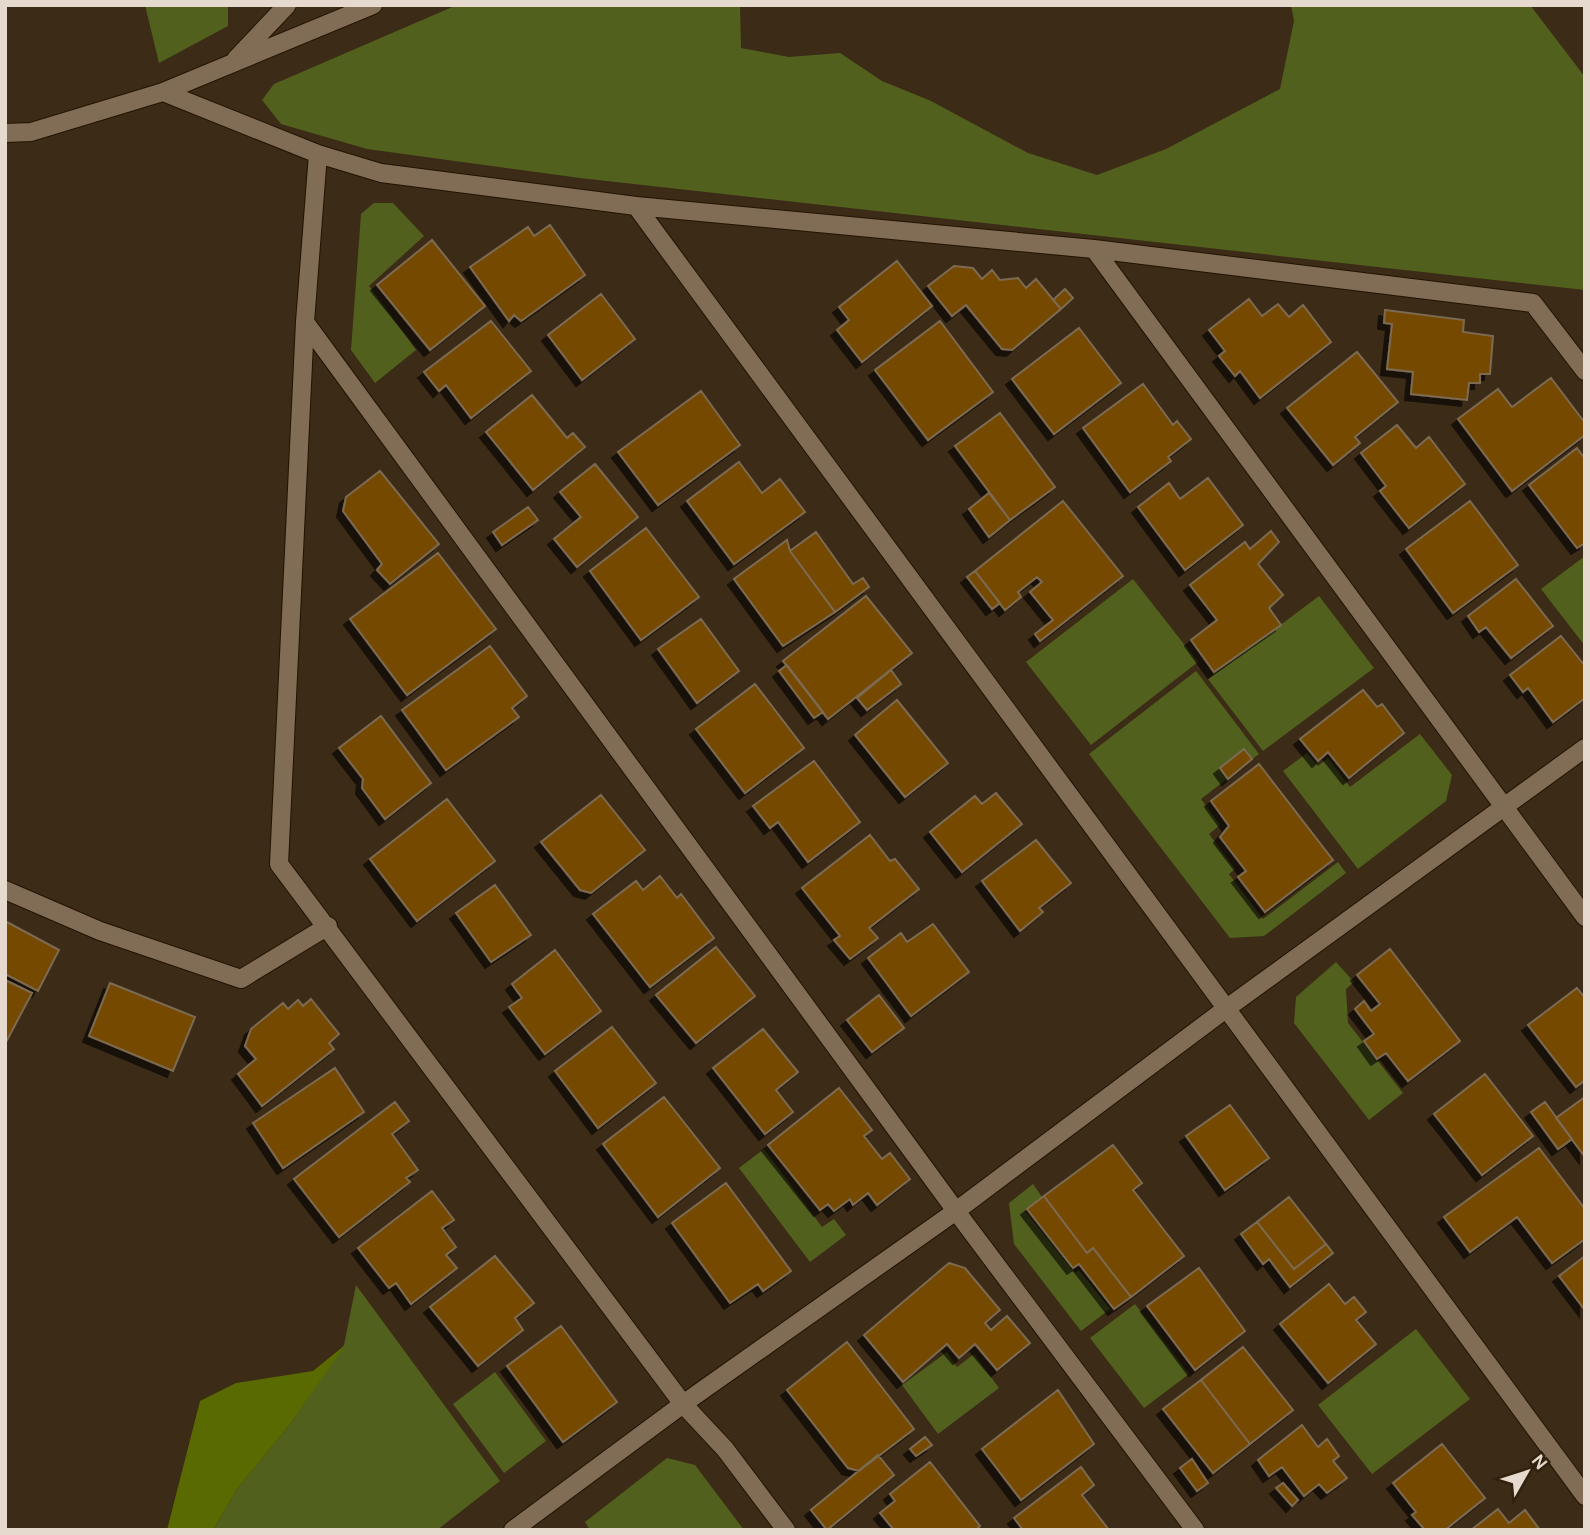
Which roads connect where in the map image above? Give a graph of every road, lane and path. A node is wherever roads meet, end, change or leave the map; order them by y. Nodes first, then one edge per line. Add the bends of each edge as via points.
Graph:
1 (287, 5) edge
2 (373, 5) edge
3 (231, 64) junction
4 (163, 92) junction
5 (5, 133) edge
6 (318, 154) junction
7 (636, 206) junction
8 (1094, 249) junction
9 (305, 322) junction
10 (1585, 370) edge
11 (1585, 748) edge
12 (1504, 809) junction
13 (5, 890) edge
14 (1585, 917) edge
15 (328, 926) junction
16 (1227, 1008) junction
17 (956, 1211) junction
18 (683, 1404) junction
19 (1585, 1496) edge
20 (513, 1530) edge
21 (786, 1530) edge
22 (1195, 1530) edge

1 - 3 street
2 - 3 street
3 - 4 street
4 - 5 street via 31,132
4 - 6 street
6 - 7 street via 381,173
6 - 9 street
7 - 8 street
7 - 16 street
8 - 10 street via 1533,303
8 - 12 street
9 - 15 street via 279,864
9 - 17 street
11 - 12 street
12 - 14 street
12 - 16 street
13 - 15 street via 100,931 242,979
15 - 18 street
16 - 17 street
16 - 19 street
17 - 18 street
17 - 22 street
18 - 20 street
18 - 21 street

